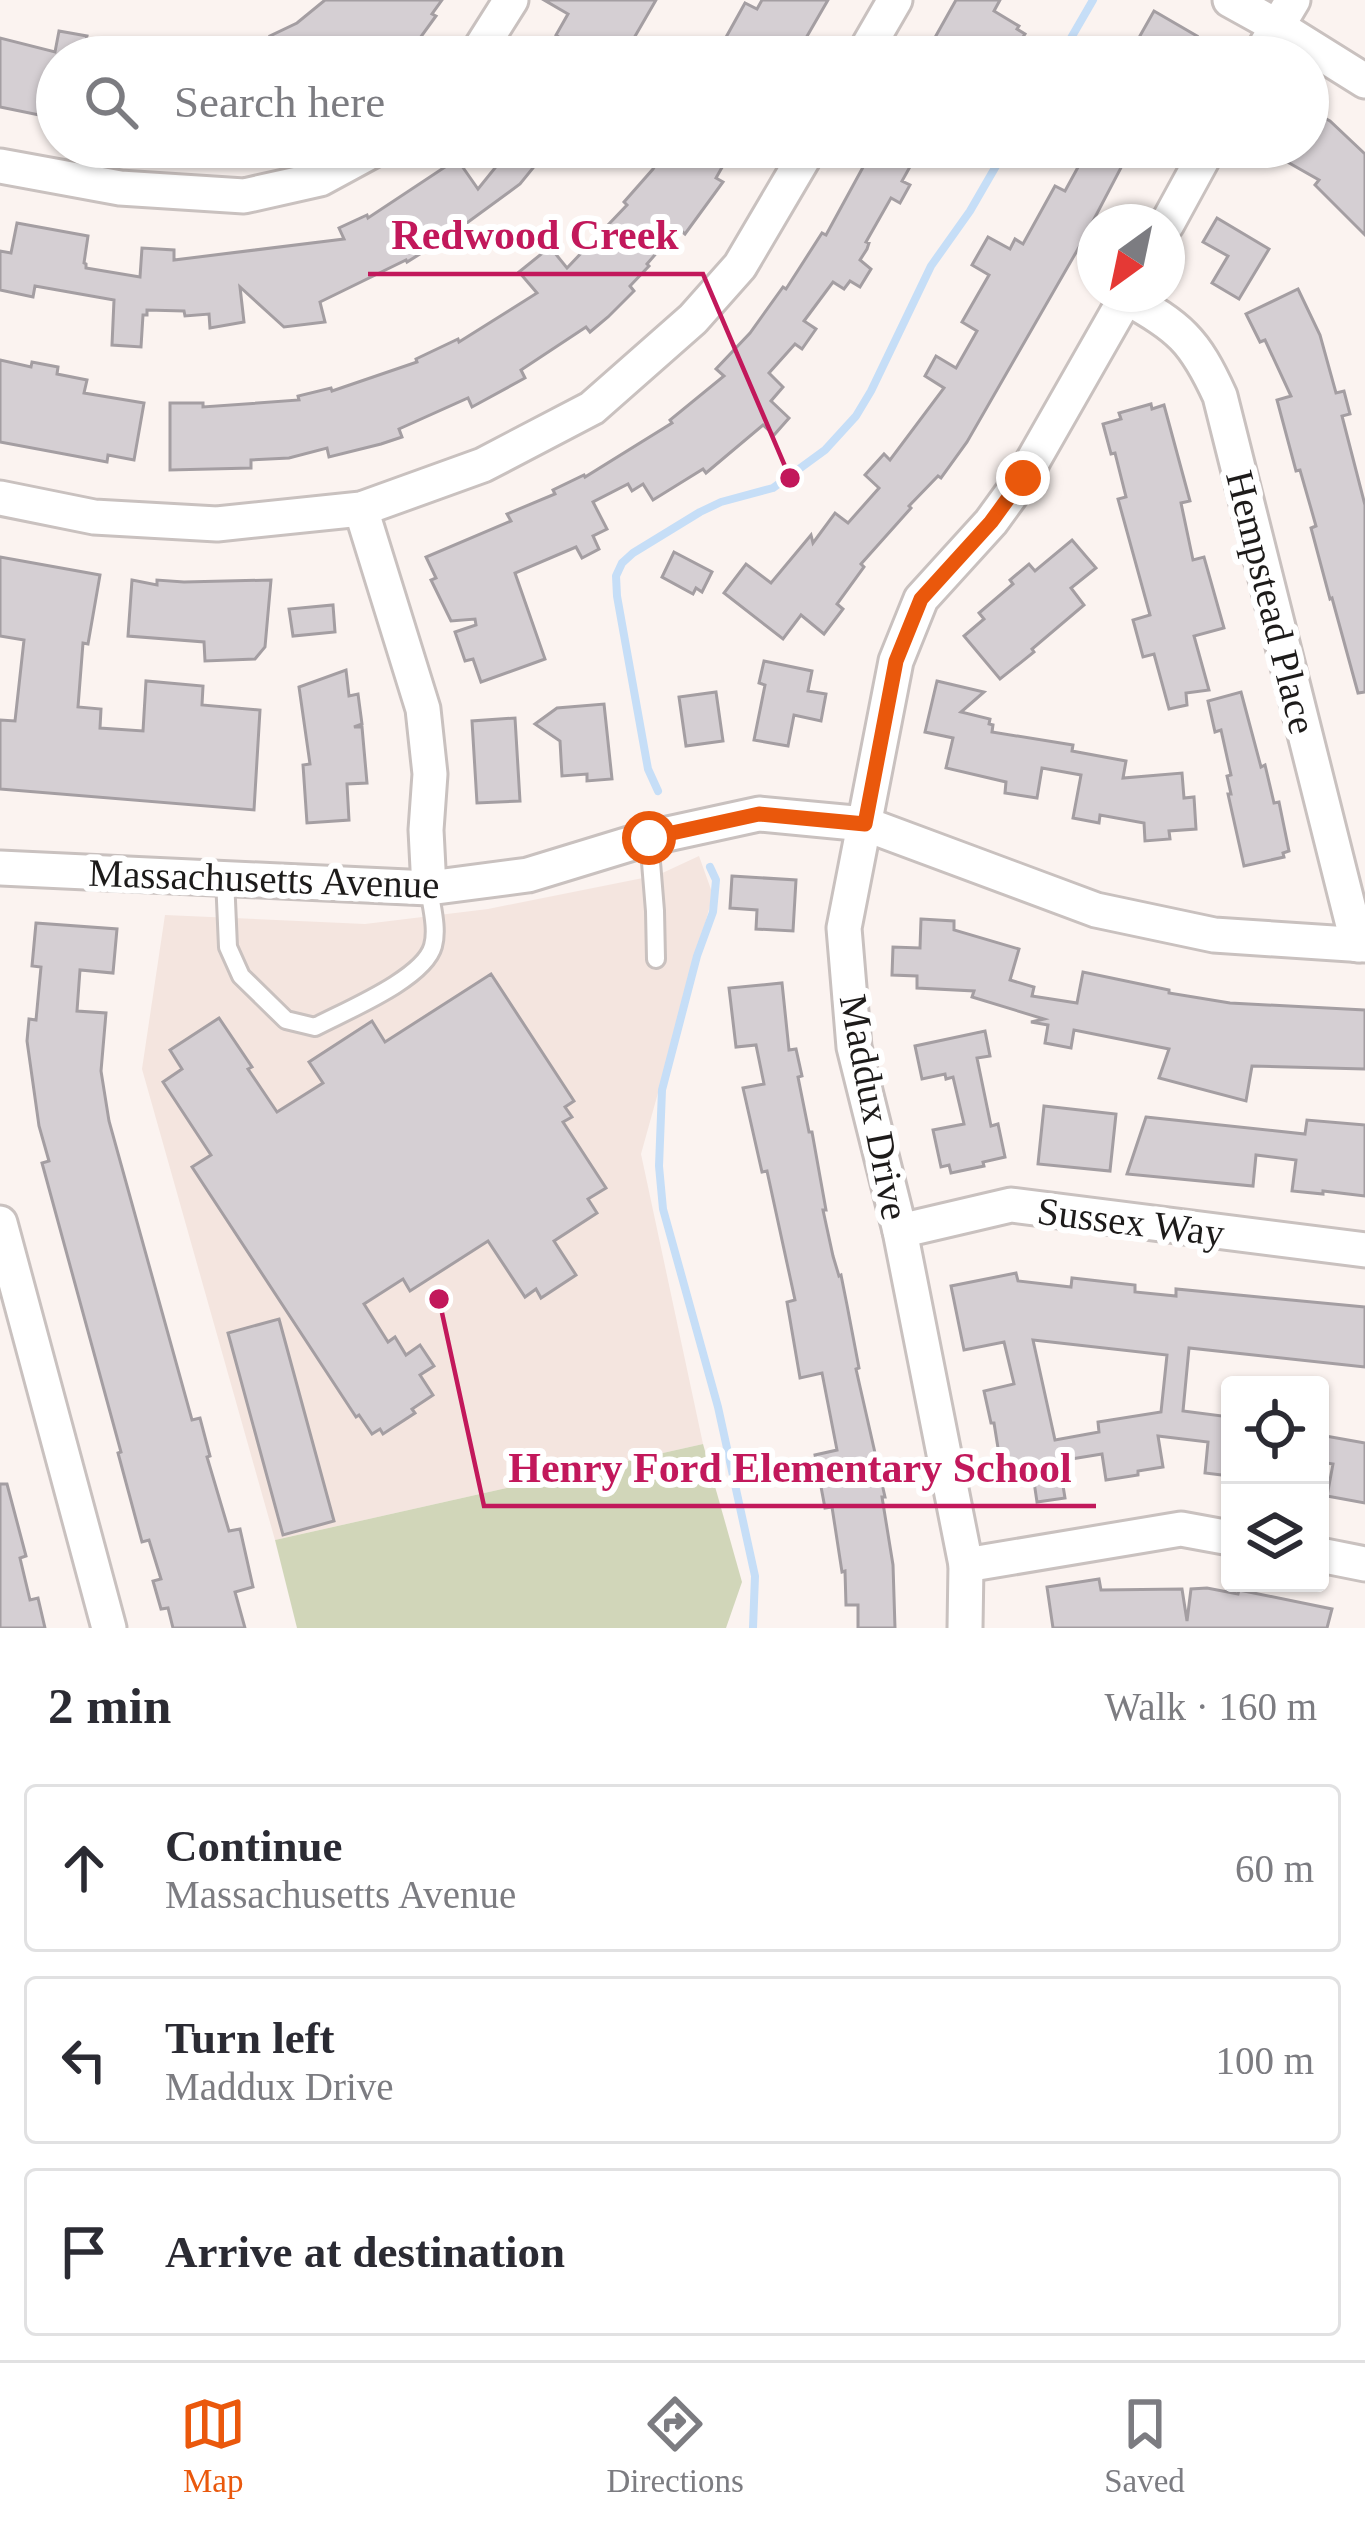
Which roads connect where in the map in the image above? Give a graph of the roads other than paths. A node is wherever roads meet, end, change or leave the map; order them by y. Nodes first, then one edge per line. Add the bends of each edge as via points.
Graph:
1 (511, 0) edge
2 (895, 0) edge
3 (1230, 0) edge
4 (1285, 13) edge
5 (488, 36) edge
6 (874, 36) edge
7 (1312, 36) edge
8 (1329, 50) edge
9 (1365, 81) edge
10 (0, 166) edge
11 (340, 168) edge
12 (797, 168) edge
13 (1198, 168) edge
14 (1178, 204) edge
15 (1117, 312) edge
16 (1154, 312) edge
17 (0, 498) edge
18 (361, 509) junction
19 (865, 824) junction
20 (649, 838) junction
21 (0, 868) edge
22 (225, 878) junction
23 (429, 888) junction
24 (1362, 945) edge
25 (656, 959) dead end
26 (0, 1222) edge
27 (900, 1232) junction
28 (1365, 1250) edge
29 (1221, 1536) edge
30 (1329, 1557) edge
31 (966, 1564) junction
32 (1365, 1564) edge
33 (109, 1628) edge
34 (965, 1628) edge

1 - 5 street
2 - 6 street
3 - 4 street
4 - 7 street
8 - 9 street
10 - 11 street via 120,188 244,196
12 - 18 street via 740,266 693,320 592,408 483,465
13 - 14 street
15 - 19 street, Maddux Drive via 1023,478 921,599 896,661
16 - 24 street, Hempstead Place via 1204,360 1220,396
17 - 18 street via 94,518 217,524
18 - 23 street via 423,710
19 - 20 street, Massachusetts Avenue via 759,814
19 - 24 street, Massachusetts Avenue via 1096,910 1214,935
19 - 27 street, Maddux Drive via 844,928 854,1047
20 - 23 street, Massachusetts Avenue via 528,875
20 - 25 lane
21 - 22 street, Massachusetts Avenue
22 - 23 street, Massachusetts Avenue
22 - 23 lane via 227,947 241,976 286,1020 315,1027 415,973 433,950
26 - 33 street
27 - 28 street, Sussex Way via 1011,1205
27 - 31 street, Maddux Drive
29 - 31 street via 1181,1529
30 - 32 street
31 - 34 street, Maddux Drive

